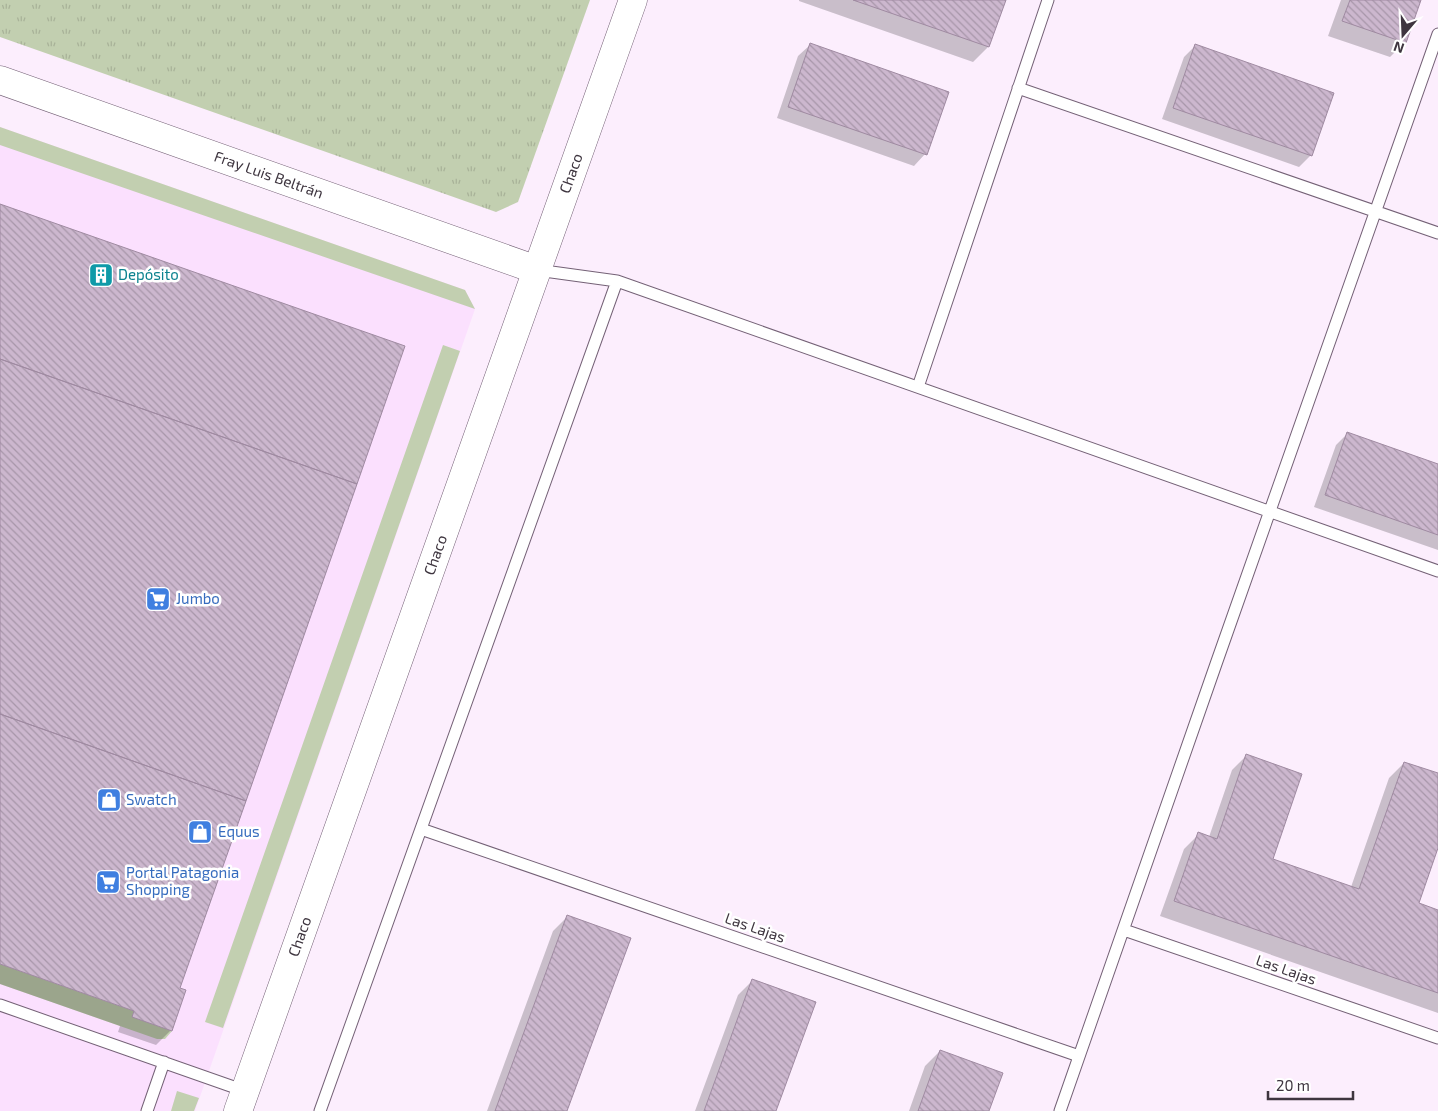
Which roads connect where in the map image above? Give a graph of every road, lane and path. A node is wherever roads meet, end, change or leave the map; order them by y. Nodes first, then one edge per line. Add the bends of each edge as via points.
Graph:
1 (633, 0) edge
2 (1048, 0) edge
3 (1438, 34) edge
4 (0, 80) edge
5 (1018, 88) junction
6 (1375, 212) junction
7 (1438, 233) edge
8 (536, 270) junction
9 (617, 281) junction
10 (918, 387) junction
11 (1270, 512) junction
12 (1438, 571) edge
13 (421, 829) junction
14 (1124, 930) junction
15 (0, 1005) edge
16 (1438, 1038) edge
17 (1079, 1056) junction
18 (164, 1062) junction
19 (242, 1101) edge
20 (147, 1111) edge
21 (320, 1111) edge
22 (1060, 1111) edge

1 - 8 street, Chaco
2 - 5 lane
3 - 6 lane
4 - 8 street, Fray Luis Beltrán
5 - 6 lane
5 - 10 lane
6 - 7 lane
6 - 11 lane
8 - 9 lane
8 - 19 street, Chaco
9 - 10 lane
9 - 13 lane
10 - 11 lane
11 - 12 lane
11 - 14 lane
13 - 17 lane, Las Lajas
13 - 21 lane
14 - 16 lane, Las Lajas
14 - 17 lane
15 - 18 lane
17 - 22 lane
18 - 19 lane
18 - 20 lane

